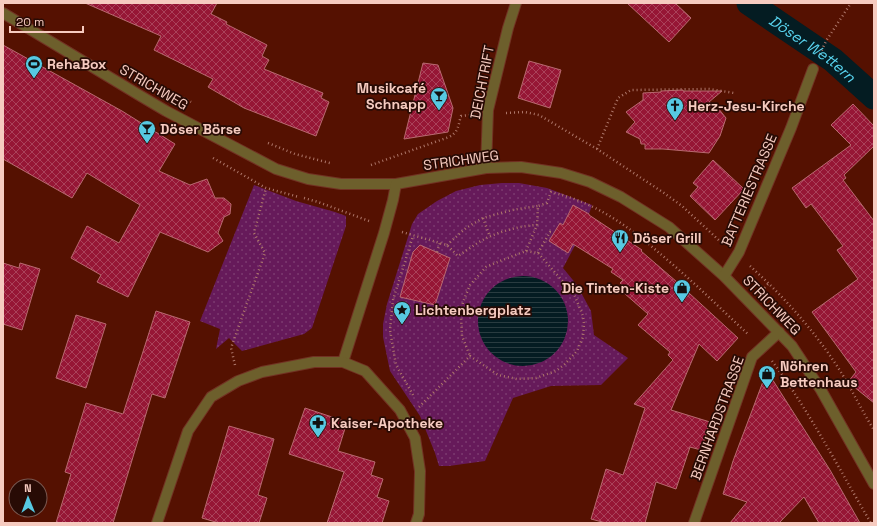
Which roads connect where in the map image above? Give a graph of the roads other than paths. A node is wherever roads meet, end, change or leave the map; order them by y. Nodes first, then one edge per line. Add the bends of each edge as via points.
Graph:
1 (516, 3) edge
2 (3, 13) edge
3 (813, 69) dead end
4 (486, 168) junction
5 (396, 184) junction
6 (724, 276) junction
7 (779, 332) junction
8 (343, 362) junction
9 (874, 484) edge
10 (157, 523) edge
11 (416, 523) edge
12 (694, 523) edge

1 - 4 street, DEICHTRIFT via 488,110
2 - 5 street, STRICHWEG via 166,111 276,169 308,179 341,184
3 - 6 street, BATTERIESTRASSE via 739,252
4 - 5 street, STRICHWEG
4 - 6 street, STRICHWEG via 529,168 561,173 590,182 621,197 669,227
5 - 8 street via 386,227
6 - 7 street, STRICHWEG
7 - 9 street, STRICHWEG via 792,346 814,379
7 - 12 street, BERNHARDSTRASSE via 752,357
8 - 10 street via 314,362 262,372 238,381 210,397 188,431
8 - 11 street via 365,371 400,410 414,438 420,471 419,514

